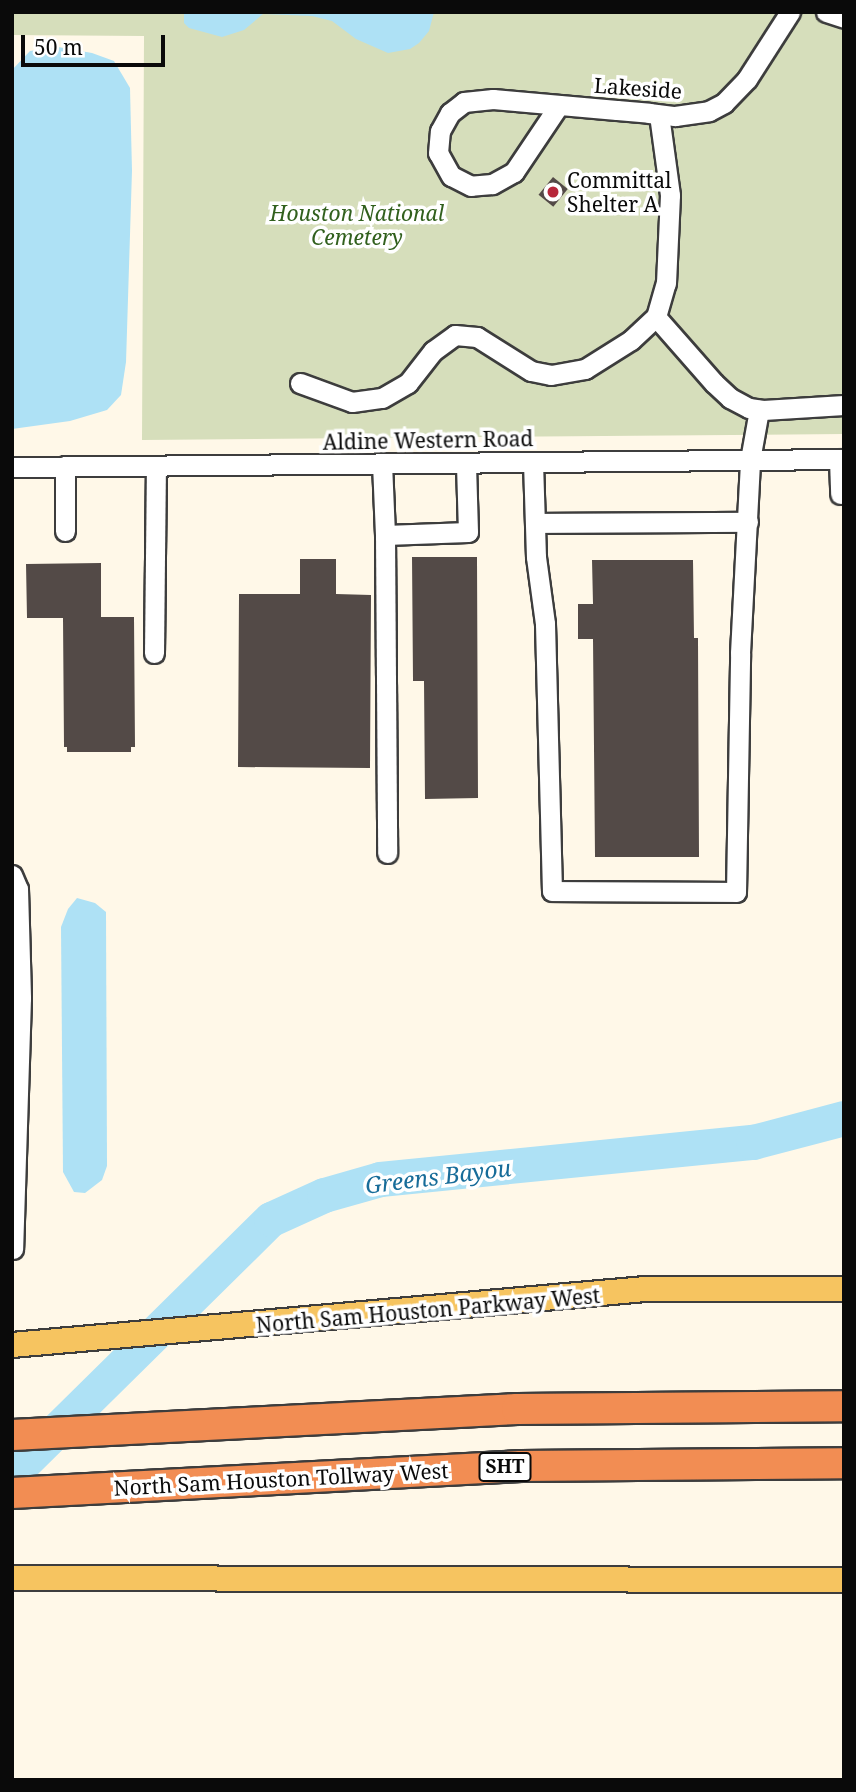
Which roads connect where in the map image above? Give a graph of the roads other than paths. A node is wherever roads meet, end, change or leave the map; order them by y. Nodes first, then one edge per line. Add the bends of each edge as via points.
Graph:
1 (790, 12) edge
2 (826, 12) edge
3 (844, 18) edge
4 (559, 105) junction
5 (659, 115) junction
6 (656, 317) junction
7 (300, 383) dead end
8 (844, 405) edge
9 (759, 410) junction
10 (841, 459) edge
11 (750, 460) junction
12 (533, 462) junction
13 (383, 463) junction
14 (466, 463) junction
15 (65, 466) junction
16 (156, 466) junction
17 (12, 467) edge
18 (840, 494) dead end
19 (748, 522) junction
20 (535, 523) junction
21 (65, 531) dead end
22 (384, 535) junction
23 (154, 653) dead end
24 (387, 853) dead end
25 (12, 875) edge
26 (13, 1249) edge
27 (844, 1289) edge
28 (12, 1345) edge
29 (844, 1406) edge
30 (12, 1435) edge
31 (844, 1463) edge
32 (12, 1493) edge
33 (12, 1578) edge
34 (844, 1580) edge

1 - 5 street, Lakeside via 747,79 724,103 692,115
2 - 3 street
4 - 4 street, Lakeside via 493,99 464,102 450,113 440,131 438,152 451,176 471,186 492,184 513,172
4 - 5 street, Lakeside
5 - 6 street via 670,195 666,283
6 - 7 street via 606,358 569,374 531,370 488,342 466,334 444,341 408,383 382,398 352,402
6 - 9 street via 730,398
8 - 9 street
9 - 11 street
10 - 11 street, Aldine Western Road
10 - 18 street
11 - 12 street, Aldine Western Road
11 - 19 street
12 - 14 street, Aldine Western Road
12 - 20 street
13 - 14 street, Aldine Western Road
13 - 16 street, Aldine Western Road
13 - 22 street
14 - 22 street via 468,532
15 - 16 street, Aldine Western Road
15 - 17 street, Aldine Western Road
15 - 21 street
16 - 23 street
19 - 20 street
19 - 20 street via 740,653 736,892 552,891 545,624
22 - 24 street
25 - 26 street via 18,889 21,998
27 - 28 main road, North Sam Houston Parkway West via 646,1289
29 - 30 highway via 517,1409
31 - 32 highway, North Sam Houston Tollway West / SHT via 521,1466
33 - 34 main road

